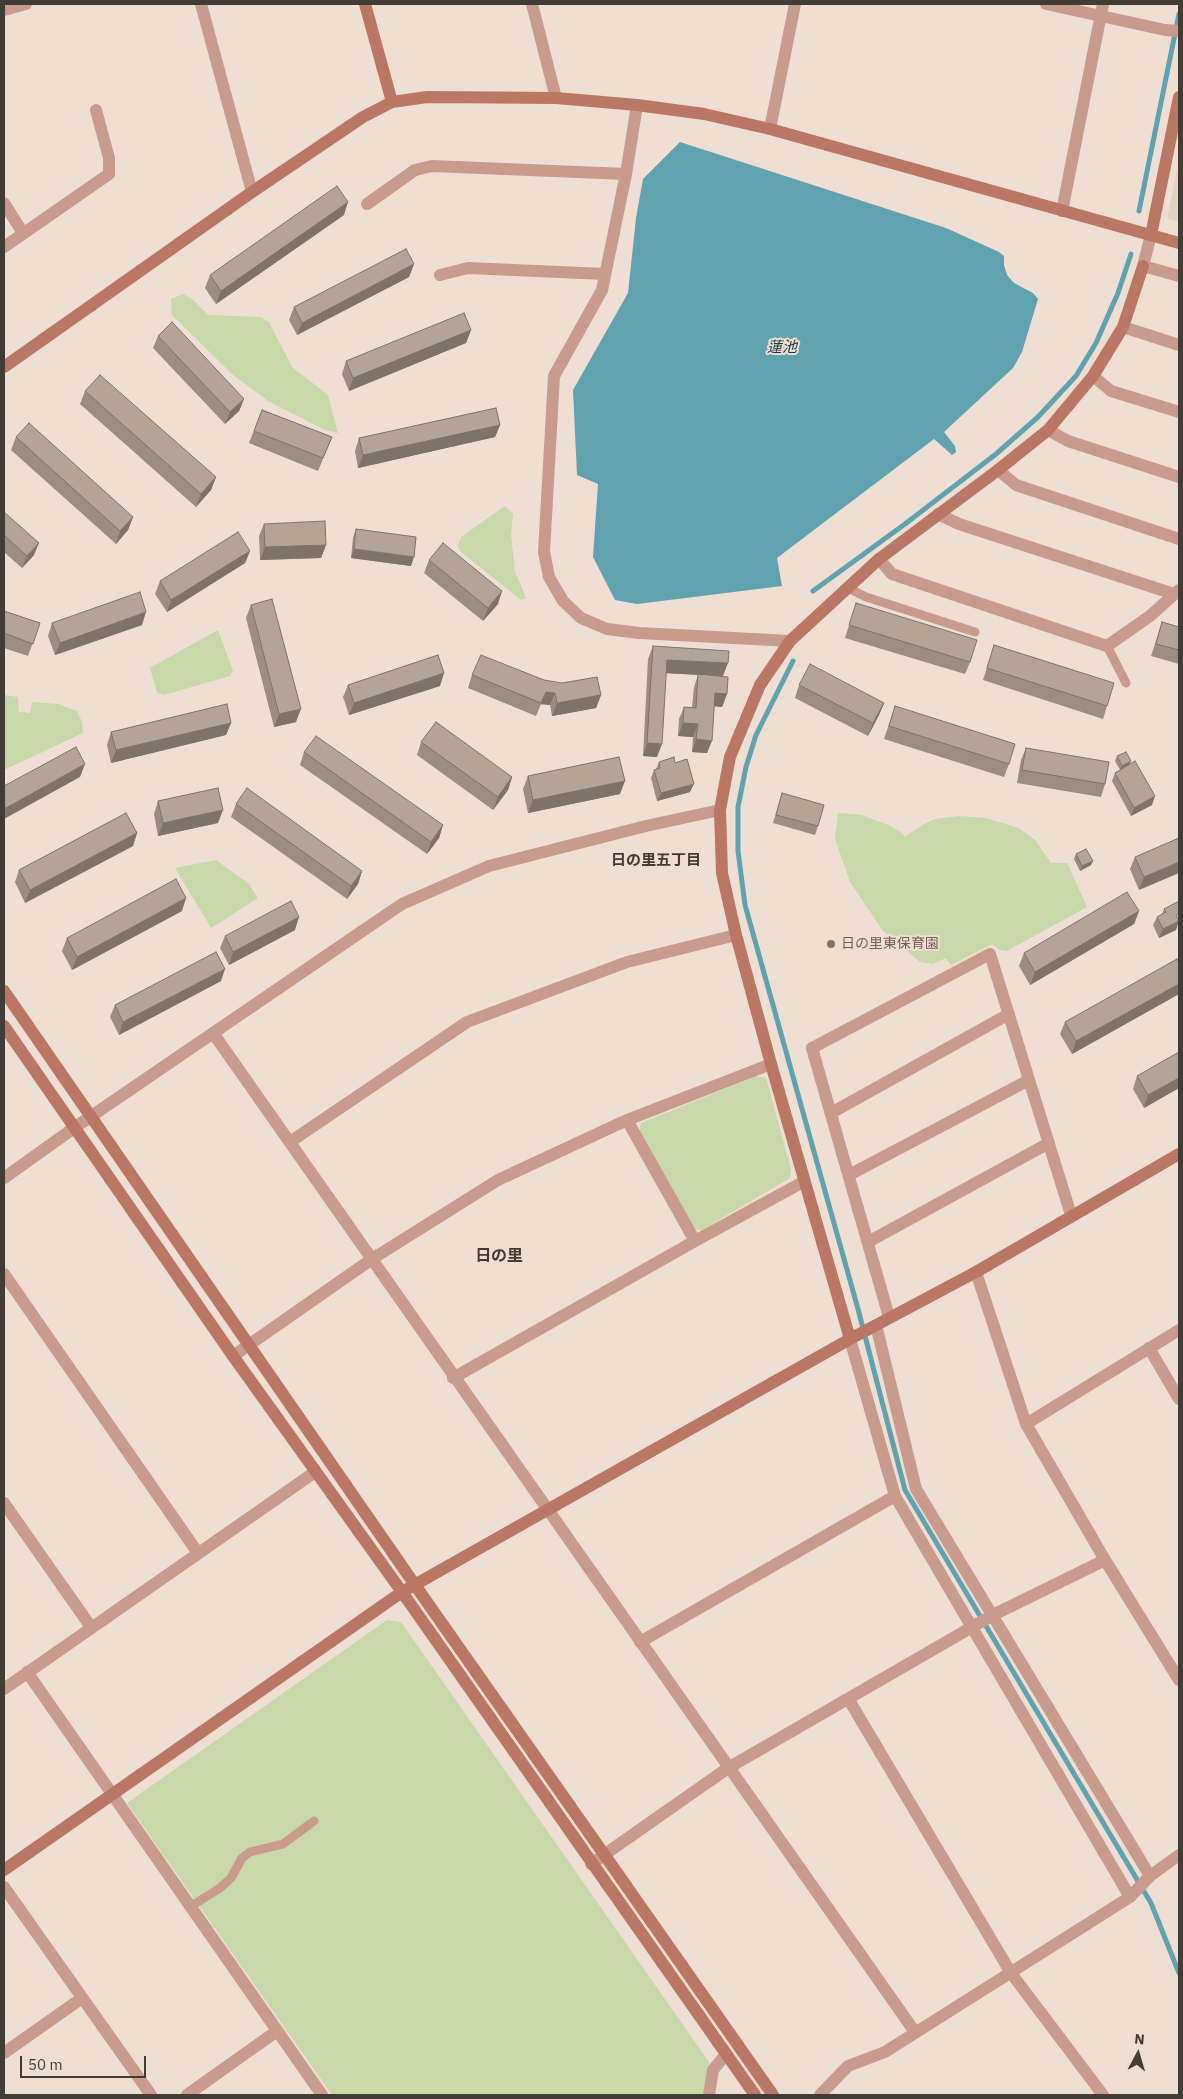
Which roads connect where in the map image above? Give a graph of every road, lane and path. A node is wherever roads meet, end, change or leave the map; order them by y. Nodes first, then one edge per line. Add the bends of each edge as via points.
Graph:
1 (26, 4) edge
2 (201, 4) edge
3 (365, 4) edge
4 (532, 4) edge
5 (794, 4) edge
6 (1046, 4) edge
7 (1102, 9) edge
8 (4, 10) edge
9 (1179, 31) edge
10 (1179, 97) edge
11 (556, 98) junction
12 (392, 102) junction
13 (637, 105) junction
14 (96, 110) dead end
15 (770, 128) junction
16 (626, 174) junction
17 (252, 192) junction
18 (4, 202) edge
19 (367, 204) dead end
20 (1062, 211) junction
21 (23, 233) junction
22 (1151, 235) junction
23 (1179, 243) edge
24 (4, 247) edge
25 (1143, 266) junction
26 (605, 274) junction
27 (440, 275) dead end
28 (1179, 276) edge
29 (1123, 327) junction
30 (1179, 345) edge
31 (4, 368) edge
32 (1094, 376) junction
33 (1179, 412) edge
34 (1048, 430) junction
35 (998, 470) junction
36 (1179, 477) edge
37 (938, 514) junction
38 (1179, 539) edge
39 (879, 559) junction
40 (848, 588) junction
41 (1177, 592) edge
42 (975, 632) dead end
43 (790, 641) junction
44 (1107, 646) junction
45 (1126, 683) dead end
46 (720, 810) junction
47 (736, 934) junction
48 (4, 991) edge
49 (1009, 1014) junction
50 (4, 1026) edge
51 (213, 1033) junction
52 (771, 1064) junction
53 (1029, 1080) junction
54 (831, 1113) junction
55 (91, 1116) junction
56 (626, 1120) junction
57 (74, 1128) junction
58 (290, 1142) junction
59 (1049, 1143) junction
60 (1179, 1154) edge
61 (848, 1175) junction
62 (4, 1178) edge
63 (803, 1182) junction
64 (1071, 1215) junction
65 (695, 1241) junction
66 (868, 1242) junction
67 (372, 1258) junction
68 (976, 1272) junction
69 (4, 1274) edge
70 (889, 1317) junction
71 (876, 1325) junction
72 (1179, 1330) edge
73 (850, 1339) junction
74 (250, 1344) junction
75 (1149, 1348) junction
76 (233, 1356) junction
77 (454, 1378) junction
78 (1179, 1399) edge
79 (1026, 1424) junction
80 (315, 1472) junction
81 (895, 1496) junction
82 (6, 1510) edge
83 (548, 1510) junction
84 (198, 1553) junction
85 (1105, 1560) junction
86 (415, 1585) junction
87 (402, 1592) junction
88 (993, 1615) junction
89 (91, 1627) junction
90 (971, 1629) junction
91 (640, 1642) junction
92 (27, 1672) junction
93 (1179, 1680) edge
94 (4, 1689) edge
95 (848, 1700) junction
96 (728, 1768) junction
97 (112, 1796) junction
98 (314, 1821) dead end
99 (1179, 1854) edge
100 (603, 1855) junction
101 (591, 1864) junction
102 (4, 1870) edge
103 (1150, 1876) junction
104 (4, 1887) edge
105 (1130, 1897) junction
106 (190, 1907) junction
107 (1011, 1973) junction
108 (82, 1998) junction
109 (277, 2031) junction
110 (915, 2032) junction
111 (4, 2053) edge
112 (726, 2054) junction
113 (151, 2095) edge
114 (187, 2095) edge
115 (322, 2095) edge
116 (709, 2095) edge
117 (755, 2095) edge
118 (773, 2095) edge
119 (820, 2095) edge
120 (1103, 2095) edge

1 - 8 street
2 - 17 street
3 - 12 street
4 - 11 street
5 - 15 street
6 - 7 street
7 - 9 street via 1165,30
7 - 20 street
10 - 22 street
11 - 12 street via 427,97
11 - 13 street
12 - 17 street via 363,117
13 - 15 street via 704,114
13 - 16 street
14 - 21 street via 109,158 108,174
15 - 20 street
16 - 19 street via 432,166 415,170
16 - 26 street
17 - 31 street
18 - 21 street
20 - 22 street
21 - 24 street
22 - 23 street
22 - 25 street
25 - 28 street
25 - 29 street
26 - 27 street via 468,268
26 - 43 street via 602,290 554,376 544,552 549,577 563,601 581,618 607,629
29 - 30 street
29 - 32 street
32 - 33 street via 1111,391
32 - 34 street
34 - 35 street
34 - 36 street via 1068,441
35 - 37 street
35 - 38 street via 1016,486
37 - 39 street
37 - 41 street via 959,524
39 - 40 street
39 - 44 street via 892,574
40 - 42 lane via 866,597
40 - 43 street
41 - 44 street via 1150,616
43 - 46 street via 760,684 730,757
44 - 45 lane
46 - 47 street via 722,873
46 - 51 street via 490,866 402,904
47 - 52 street
47 - 58 street via 626,962 467,1022
48 - 55 street
49 - 53 street
49 - 54 street
49 - 54 street via 990,954 812,1048
50 - 57 street
51 - 55 street
51 - 58 street
52 - 56 street
52 - 63 street
53 - 59 street
53 - 61 street
54 - 61 street
55 - 57 street
55 - 74 street
56 - 65 street
56 - 67 street via 498,1180
57 - 62 street
57 - 76 street
58 - 67 street
59 - 64 street
59 - 66 street
60 - 64 street
61 - 66 street
63 - 65 street
63 - 73 street
64 - 68 street
65 - 77 street
66 - 70 street
67 - 74 street
67 - 77 street
68 - 70 street
68 - 79 street
69 - 84 street
70 - 71 street
71 - 73 street
71 - 88 street via 916,1488
72 - 75 street
73 - 81 street
73 - 83 street
74 - 76 street
74 - 86 street
75 - 78 street
75 - 79 street
76 - 80 street
77 - 83 street
79 - 85 street
80 - 84 street
80 - 87 street
81 - 90 street
81 - 91 street
82 - 89 street
83 - 86 street
83 - 91 street
84 - 89 street
85 - 88 street
85 - 93 street
86 - 87 street
86 - 100 street
87 - 97 street
87 - 101 street
88 - 90 street
88 - 103 street
89 - 92 street
90 - 95 street
90 - 105 street
91 - 96 street
92 - 94 street
92 - 97 street
95 - 96 street
95 - 107 street
96 - 100 street
96 - 110 street
97 - 102 street
97 - 106 street
98 - 106 lane via 283,1844 250,1852 242,1858 231,1878
99 - 103 street
100 - 101 street
100 - 118 street
101 - 112 street
103 - 105 street
104 - 108 street
105 - 107 street
106 - 109 street
107 - 110 street
107 - 120 street
108 - 111 street
108 - 113 street
109 - 114 street
109 - 115 street
110 - 119 street via 885,2052 848,2066
112 - 116 street via 713,2070
112 - 117 street

